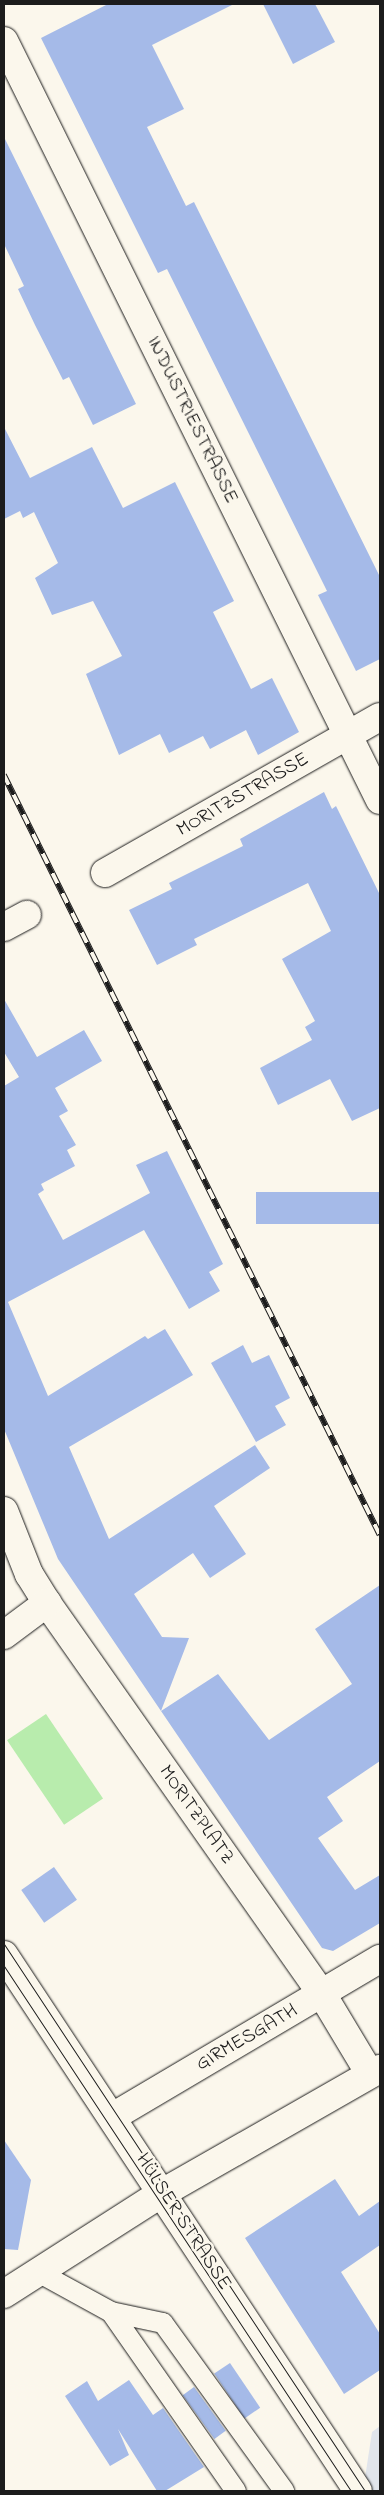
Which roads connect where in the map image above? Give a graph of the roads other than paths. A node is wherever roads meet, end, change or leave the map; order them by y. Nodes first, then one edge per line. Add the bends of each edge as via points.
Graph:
1 (4, 41) edge
2 (380, 717) edge
3 (348, 736) junction
4 (380, 800) edge
5 (105, 873) dead end
6 (4, 1511) edge
7 (47, 1603) junction
8 (4, 1635) edge
9 (4, 1955) edge
10 (380, 1959) edge
11 (322, 1994) junction
12 (375, 2071) edge
13 (114, 2116) junction
14 (164, 2192) junction
15 (38, 2272) junction
16 (4, 2294) edge
17 (111, 2312) junction
18 (236, 2491) edge
19 (284, 2491) edge
20 (358, 2491) edge

1 - 3 street, INDUSTRIESTRASSE
2 - 3 street, MORITZSTRASSE
3 - 4 street, INDUSTRIESTRASSE
3 - 5 street, MORITZSTRASSE
6 - 7 street, MORITZPLATZ via 29,1574
7 - 8 street
7 - 11 street, MORITZPLATZ
9 - 13 street, HÜLSER STRASSE
10 - 11 street, GIRMESGATH
11 - 12 street, MORITZPLATZ
11 - 13 street, GIRMESGATH
12 - 14 street
13 - 14 street, HÜLSER STRASSE
14 - 15 street
14 - 20 street, HÜLSER STRASSE
15 - 16 street
15 - 17 lane
17 - 18 lane
17 - 19 lane via 163,2323

